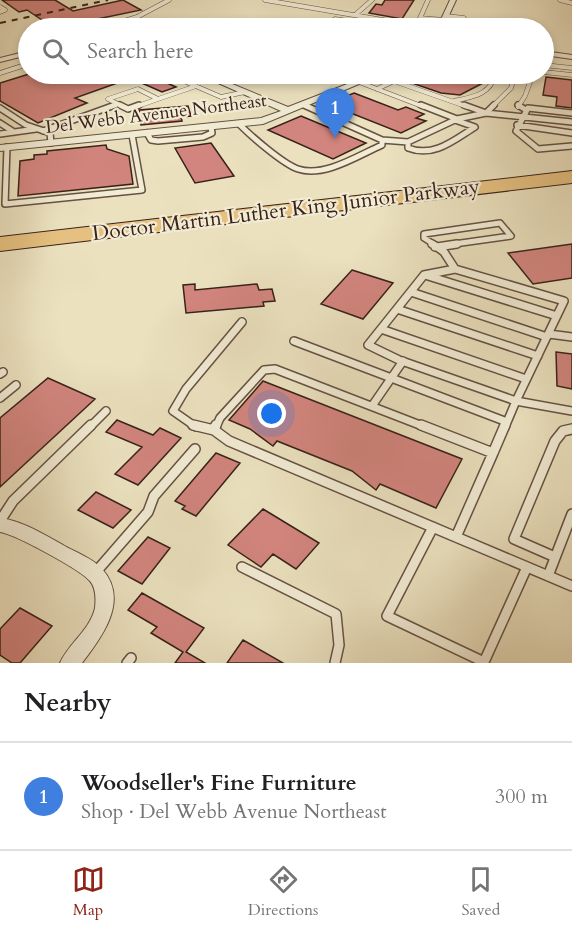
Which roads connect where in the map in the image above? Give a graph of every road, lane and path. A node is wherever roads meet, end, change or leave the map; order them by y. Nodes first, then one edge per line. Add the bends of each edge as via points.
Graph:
1 (169, 0) edge
2 (265, 0) edge
3 (372, 0) edge
4 (428, 0) edge
5 (453, 0) edge
6 (560, 0) edge
7 (572, 3) edge
8 (0, 7) edge
9 (0, 12) edge
10 (355, 15) junction
11 (134, 18) edge
12 (374, 18) edge
13 (420, 18) joint
14 (445, 18) junction
15 (464, 18) edge
16 (554, 54) edge
17 (18, 56) edge
18 (572, 57) edge
19 (0, 60) edge
20 (554, 66) edge
21 (18, 67) edge
22 (572, 68) edge
23 (0, 73) edge
24 (554, 73) edge
25 (572, 75) edge
26 (191, 84) edge
27 (225, 84) edge
28 (354, 84) edge
29 (364, 84) edge
30 (388, 84) edge
31 (403, 84) edge
32 (491, 84) edge
33 (512, 84) edge
34 (529, 84) edge
35 (196, 86) junction
36 (377, 89) junction
37 (244, 92) junction
38 (158, 99) junction
39 (452, 101) junction
40 (118, 104) junction
41 (304, 105) junction
42 (0, 109) edge
43 (526, 110) junction
44 (289, 111) junction
45 (486, 113) junction
46 (572, 113) edge
47 (522, 116) junction
48 (456, 119) junction
49 (572, 122) edge
50 (0, 123) edge
51 (239, 124) junction
52 (517, 125) junction
53 (36, 129) junction
54 (43, 131) junction
55 (14, 132) junction
56 (572, 133) edge
57 (0, 134) edge
58 (132, 135) junction
59 (382, 140) junction
60 (408, 142) junction
61 (51, 143) junction
62 (572, 146) edge
63 (4, 148) edge
64 (572, 169) edge
65 (572, 179) edge
66 (0, 234) edge
67 (0, 244) edge
68 (435, 247) junction
69 (455, 269) junction
70 (424, 275) junction
71 (411, 292) junction
72 (568, 301) edge
73 (398, 309) junction
74 (557, 316) junction
75 (242, 322) dead end
76 (381, 329) junction
77 (548, 335) junction
78 (572, 337) edge
79 (294, 342) dead end
80 (538, 356) junction
81 (403, 361) junction
82 (391, 378) junction
83 (526, 379) junction
84 (16, 385) dead end
85 (0, 398) edge
86 (516, 401) junction
87 (372, 406) junction
88 (106, 411) dead end
89 (572, 411) edge
90 (507, 422) junction
91 (572, 429) edge
92 (214, 430) junction
93 (195, 449) dead end
94 (494, 453) junction
95 (572, 514) edge
96 (0, 523) edge
97 (433, 527) junction
98 (456, 537) junction
99 (555, 557) junction
100 (242, 567) dead end
101 (527, 567) junction
102 (95, 573) junction
103 (548, 576) junction
104 (572, 586) edge
105 (70, 663) edge
106 (335, 663) edge

1 - 11 lane
2 - 10 lane
3 - 10 lane
4 - 13 lane
5 - 14 street
6 - 7 lane
8 - 9 lane via 5,10
10 - 12 lane
13 - 14 lane
14 - 15 lane
16 - 18 street
17 - 19 street
20 - 22 lane
21 - 23 lane
24 - 25 lane
26 - 35 lane
27 - 37 street
28 - 41 street, Del Webb Avenue Northeast
29 - 36 lane
30 - 36 lane
31 - 39 lane
32 - 39 lane via 479,96
33 - 45 lane
34 - 43 lane via 518,107
35 - 37 lane via 221,97
35 - 38 lane
36 - 48 lane
37 - 44 street
38 - 40 lane via 128,110
38 - 40 lane via 138,89 108,99
39 - 45 lane
40 - 54 lane
41 - 44 street, Del Webb Avenue Northeast
41 - 59 lane
42 - 53 lane
43 - 46 lane
43 - 47 lane
44 - 51 street, Del Webb Avenue Northeast via 263,121
45 - 47 lane
45 - 48 lane
47 - 49 lane
47 - 52 lane
48 - 60 lane
48 - 60 lane via 475,127 430,152 416,153 408,148
50 - 55 lane
51 - 58 street, Del Webb Avenue Northeast
51 - 59 lane via 297,169 311,171 378,148
52 - 56 lane
52 - 62 lane via 516,131 538,149
53 - 54 lane
53 - 55 lane
54 - 61 lane via 50,133
55 - 57 lane
58 - 61 street, Del Webb Avenue Northeast
58 - 63 lane via 142,189 5,204
59 - 60 lane
61 - 63 street, Del Webb Avenue Northeast
64 - 66 highway, Doctor Martin Luther King Junior Parkway
65 - 67 highway, Doctor Martin Luther King Junior Parkway
68 - 68 lane via 424,234 500,223 511,236
68 - 69 lane via 442,249
69 - 70 lane
69 - 72 lane
70 - 71 lane
70 - 74 lane
71 - 73 lane
71 - 77 lane
72 - 74 lane
73 - 76 lane
73 - 80 lane
74 - 77 lane
75 - 92 lane via 172,411 191,425
76 - 81 lane via 368,345
76 - 83 lane
77 - 78 lane
77 - 80 lane
79 - 82 lane
80 - 83 lane
81 - 82 lane
81 - 86 lane
82 - 87 lane
82 - 90 lane
83 - 86 lane
84 - 85 lane
86 - 89 lane
86 - 90 lane
87 - 92 lane via 275,369 264,370 220,418
87 - 94 lane
88 - 96 lane via 13,501
90 - 94 lane
91 - 99 lane via 563,431 555,441 514,539
92 - 97 lane via 229,441
93 - 102 lane
94 - 98 lane
95 - 99 lane
96 - 102 street
97 - 98 lane
97 - 101 lane via 387,616 484,662
98 - 101 lane
99 - 103 lane
100 - 106 lane via 336,614 339,645
101 - 103 lane
102 - 105 street via 106,598 104,613
103 - 104 lane

